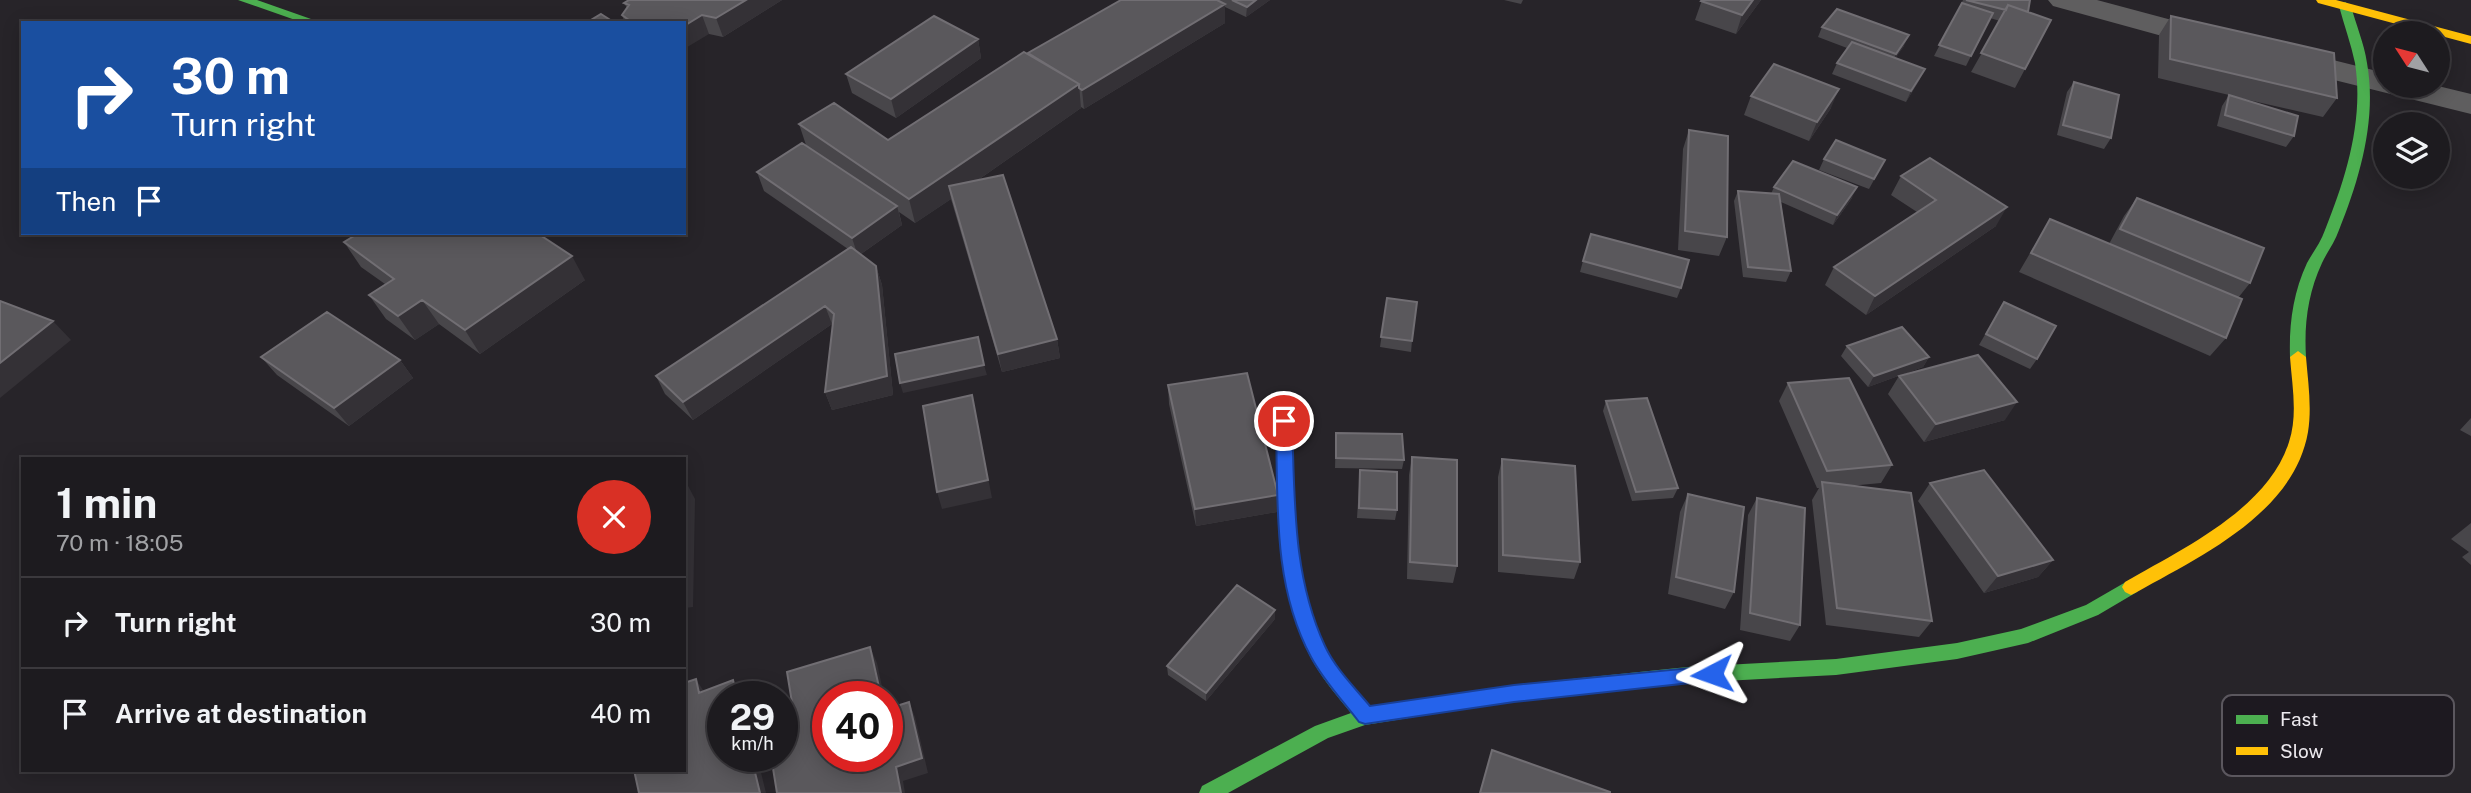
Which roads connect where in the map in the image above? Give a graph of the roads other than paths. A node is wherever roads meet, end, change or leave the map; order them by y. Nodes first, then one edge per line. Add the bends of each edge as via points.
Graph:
1 (244, 0) edge
2 (2063, 0) edge
3 (2322, 0) edge
4 (2345, 6) junction
5 (305, 19) dead end
6 (2397, 21) edge
7 (2450, 35) edge
8 (2471, 40) edge
9 (2373, 80) edge
10 (2450, 96) edge
11 (2471, 104) edge
12 (1284, 421) dead end
13 (1365, 716) junction
14 (1209, 793) edge

1 - 5 main road
2 - 9 street
3 - 4 main road
4 - 6 main road
4 - 9 main road via 2361,64
7 - 8 main road
9 - 13 main road via 2354,165 2331,234 2299,303 2296,330 2302,407 2297,443 2283,474 2254,507 2204,543 2092,610 2022,637 1956,651 1836,667 1514,693
10 - 11 street
12 - 13 main road via 1294,588 1318,653
13 - 14 main road via 1322,732

